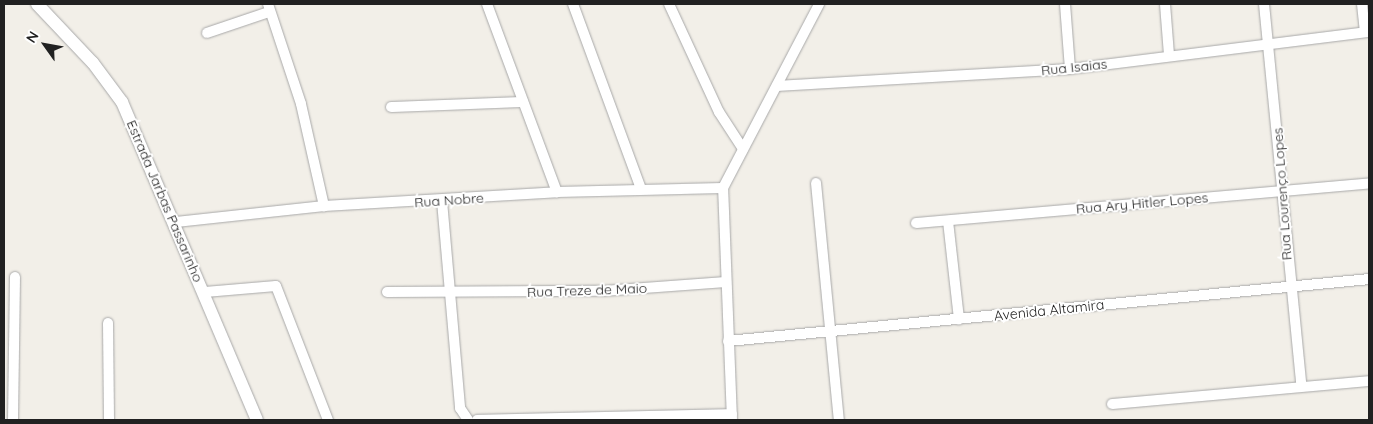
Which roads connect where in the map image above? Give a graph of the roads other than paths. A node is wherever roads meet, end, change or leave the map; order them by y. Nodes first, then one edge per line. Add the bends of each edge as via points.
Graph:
1 (37, 4) edge
2 (486, 4) edge
3 (573, 4) edge
4 (669, 4) edge
5 (819, 4) edge
6 (1065, 4) edge
7 (1165, 4) edge
8 (1264, 4) edge
9 (1362, 4) edge
10 (268, 8) edge
11 (1367, 32) edge
12 (207, 33) dead end
13 (1269, 44) junction
14 (1169, 55) junction
15 (1070, 69) junction
16 (777, 86) junction
17 (523, 102) junction
18 (391, 107) dead end
19 (743, 149) junction
20 (1369, 182) edge
21 (816, 183) dead end
22 (723, 188) junction
23 (641, 189) junction
24 (1283, 190) junction
25 (557, 192) junction
26 (442, 201) junction
27 (324, 206) junction
28 (176, 222) junction
29 (948, 222) junction
30 (916, 223) dead end
31 (15, 277) dead end
32 (1369, 279) edge
33 (726, 282) junction
34 (1289, 287) junction
35 (205, 292) junction
36 (387, 292) dead end
37 (449, 293) junction
38 (959, 319) junction
39 (108, 323) dead end
40 (831, 332) junction
41 (728, 341) junction
42 (1369, 381) edge
43 (1301, 384) junction
44 (1112, 404) dead end
45 (732, 417) edge
46 (13, 420) edge
47 (109, 420) edge
48 (257, 420) edge
49 (328, 420) edge
50 (468, 420) edge
51 (477, 420) edge
52 (839, 420) edge

1 - 28 street, Estrada Jarbas Passarinho via 93,63 122,102
2 - 17 street
3 - 23 street
4 - 19 street via 719,112
5 - 16 street
6 - 15 street
7 - 14 street
8 - 13 street, Rua Lourenço Lopes
9 - 11 street
10 - 12 street
10 - 27 street via 301,104
11 - 13 street, Rua Isaias
13 - 14 street, Rua Isaias
13 - 24 street, Rua Lourenço Lopes
14 - 15 street, Rua Isaias
15 - 16 street, Rua Isaias
16 - 19 street
17 - 18 street
17 - 25 street
19 - 22 street
20 - 24 street, Rua Ary Hitler Lopes
21 - 40 street
22 - 23 street, Rua Nobre
22 - 33 street
23 - 25 street, Rua Nobre
24 - 29 street, Rua Ary Hitler Lopes
24 - 34 street, Rua Lourenço Lopes
25 - 26 street, Rua Nobre
26 - 27 street, Rua Nobre
26 - 37 street
27 - 28 street, Rua Nobre
28 - 35 street, Estrada Jarbas Passarinho
29 - 30 street, Rua Ary Hitler Lopes
29 - 38 street
31 - 46 street
32 - 34 street, Avenida Altamira
33 - 37 street, Rua Treze de Maio via 603,291
33 - 41 street
34 - 38 street, Avenida Altamira
34 - 43 street, Rua Lourenço Lopes
35 - 48 street, Estrada Jarbas Passarinho
35 - 49 street via 276,286
36 - 37 street, Rua Treze de Maio
37 - 50 street via 460,408
38 - 40 street, Avenida Altamira
39 - 47 street
40 - 41 street, Avenida Altamira
40 - 52 street
41 - 45 street
42 - 43 street
43 - 44 street
45 - 51 street

